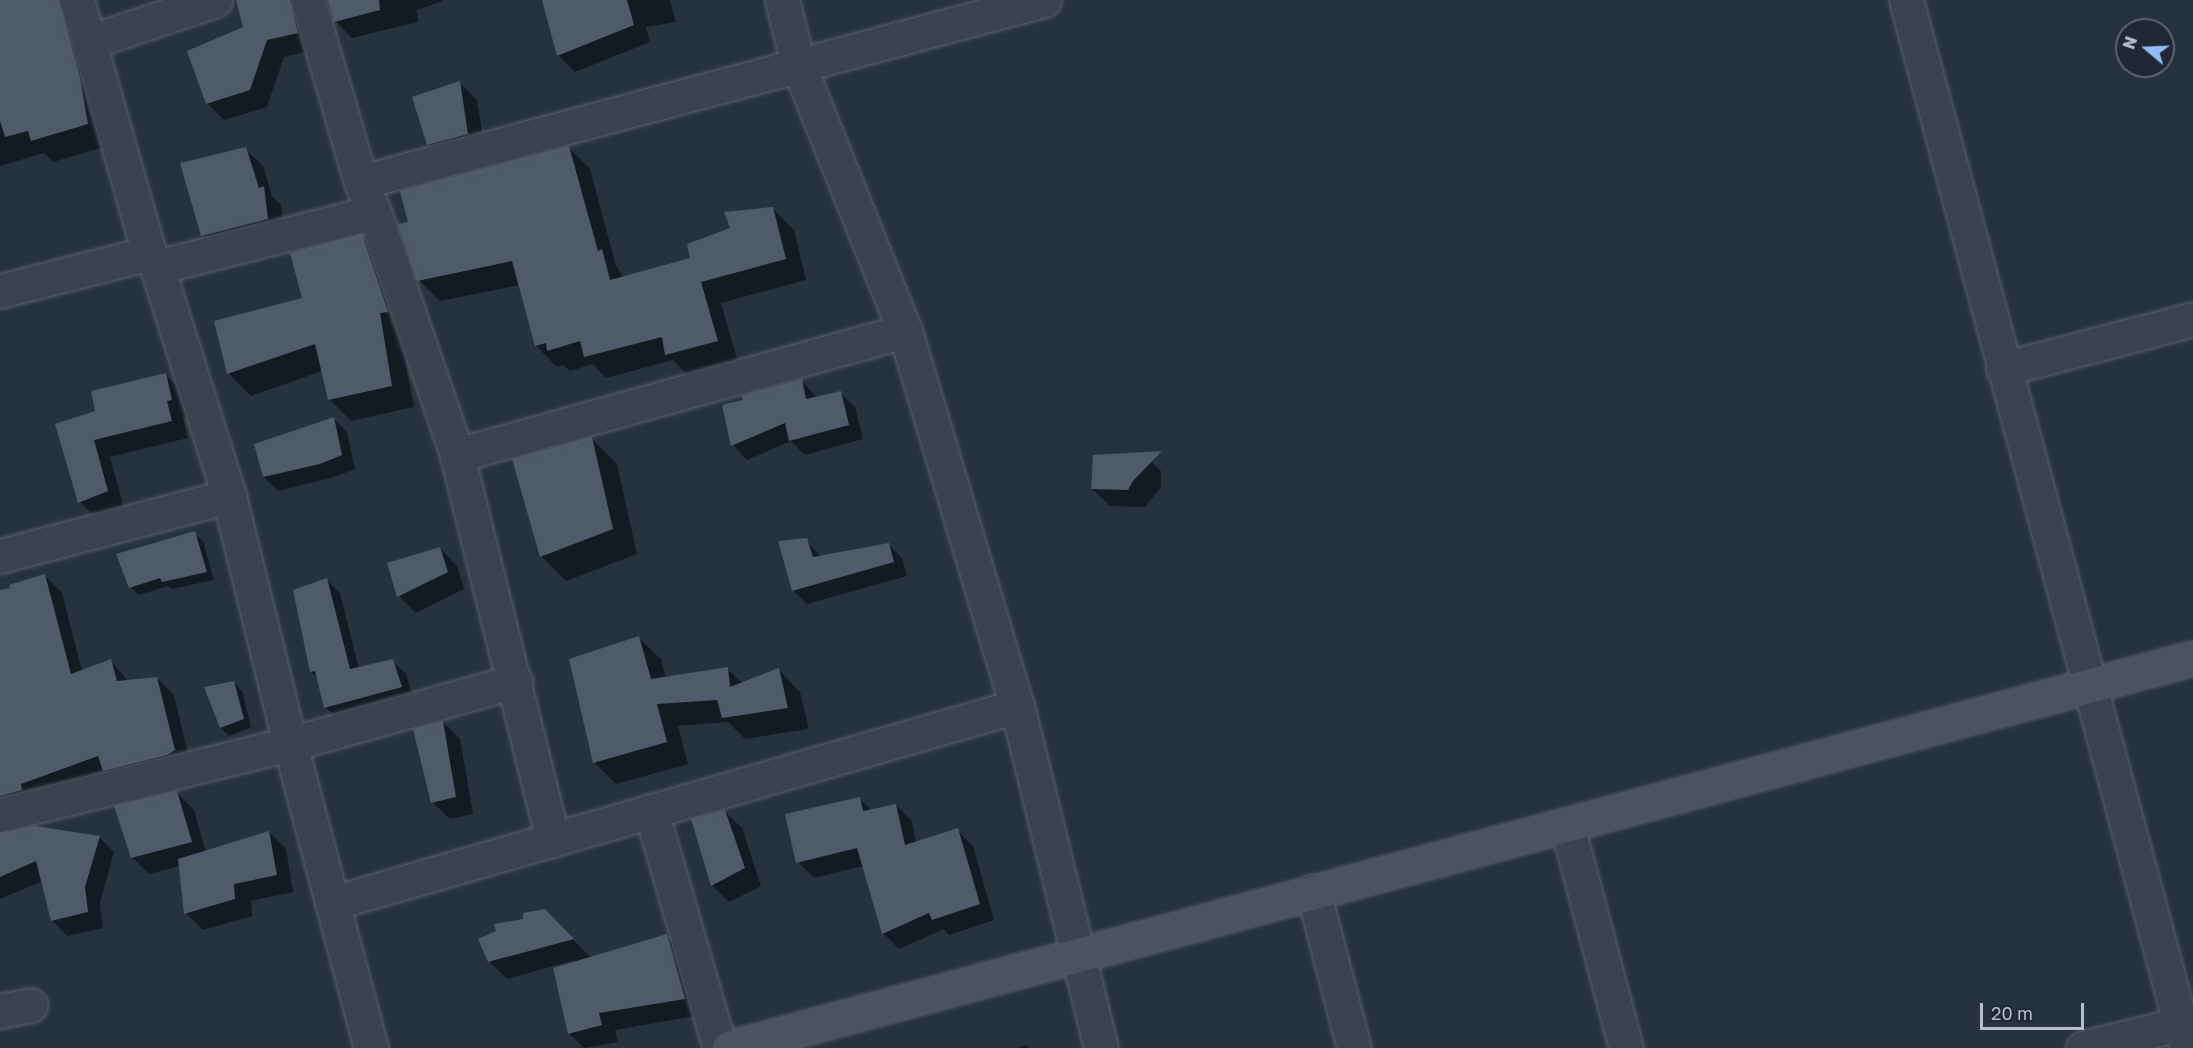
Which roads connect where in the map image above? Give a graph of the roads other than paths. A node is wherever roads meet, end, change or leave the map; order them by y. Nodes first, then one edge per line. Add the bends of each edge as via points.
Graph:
1 (76, 0) edge
2 (215, 0) edge
3 (308, 0) edge
4 (782, 0) edge
5 (1044, 0) edge
6 (1906, 0) edge
7 (88, 42) junction
8 (798, 64) junction
9 (361, 182) junction
10 (374, 212) junction
11 (153, 260) junction
12 (0, 291) edge
13 (2193, 319) edge
14 (905, 331) junction
15 (2004, 369) junction
16 (457, 455) junction
17 (229, 496) junction
18 (0, 556) edge
19 (2193, 658) edge
20 (515, 681) junction
21 (2090, 686) junction
22 (1017, 706) junction
23 (290, 744) junction
24 (651, 811) junction
25 (0, 815) edge
26 (1567, 825) junction
27 (553, 840) junction
28 (1313, 891) junction
29 (332, 903) junction
30 (1077, 957) junction
31 (2184, 1036) edge
32 (371, 1048) edge
33 (720, 1048) edge
34 (729, 1048) edge
35 (1101, 1048) edge
36 (1354, 1048) edge
37 (1626, 1048) edge
38 (2083, 1048) edge

1 - 7 street
2 - 7 street
3 - 9 street
4 - 8 street
5 - 8 street
6 - 15 street
7 - 11 street
8 - 9 street
8 - 14 street
9 - 10 street
10 - 11 street
10 - 16 street
11 - 12 street
11 - 17 street
13 - 15 street
14 - 16 street
14 - 22 street
15 - 21 street
16 - 20 street
17 - 18 street
17 - 23 street
19 - 21 main road
20 - 23 street
20 - 27 street
21 - 26 main road
21 - 31 street
22 - 24 street
22 - 30 street
23 - 25 street
23 - 29 street
24 - 27 street
24 - 33 street
26 - 28 main road
26 - 37 street
27 - 29 street
28 - 30 main road
28 - 36 street
29 - 32 street
30 - 34 main road
30 - 35 street
31 - 38 street

